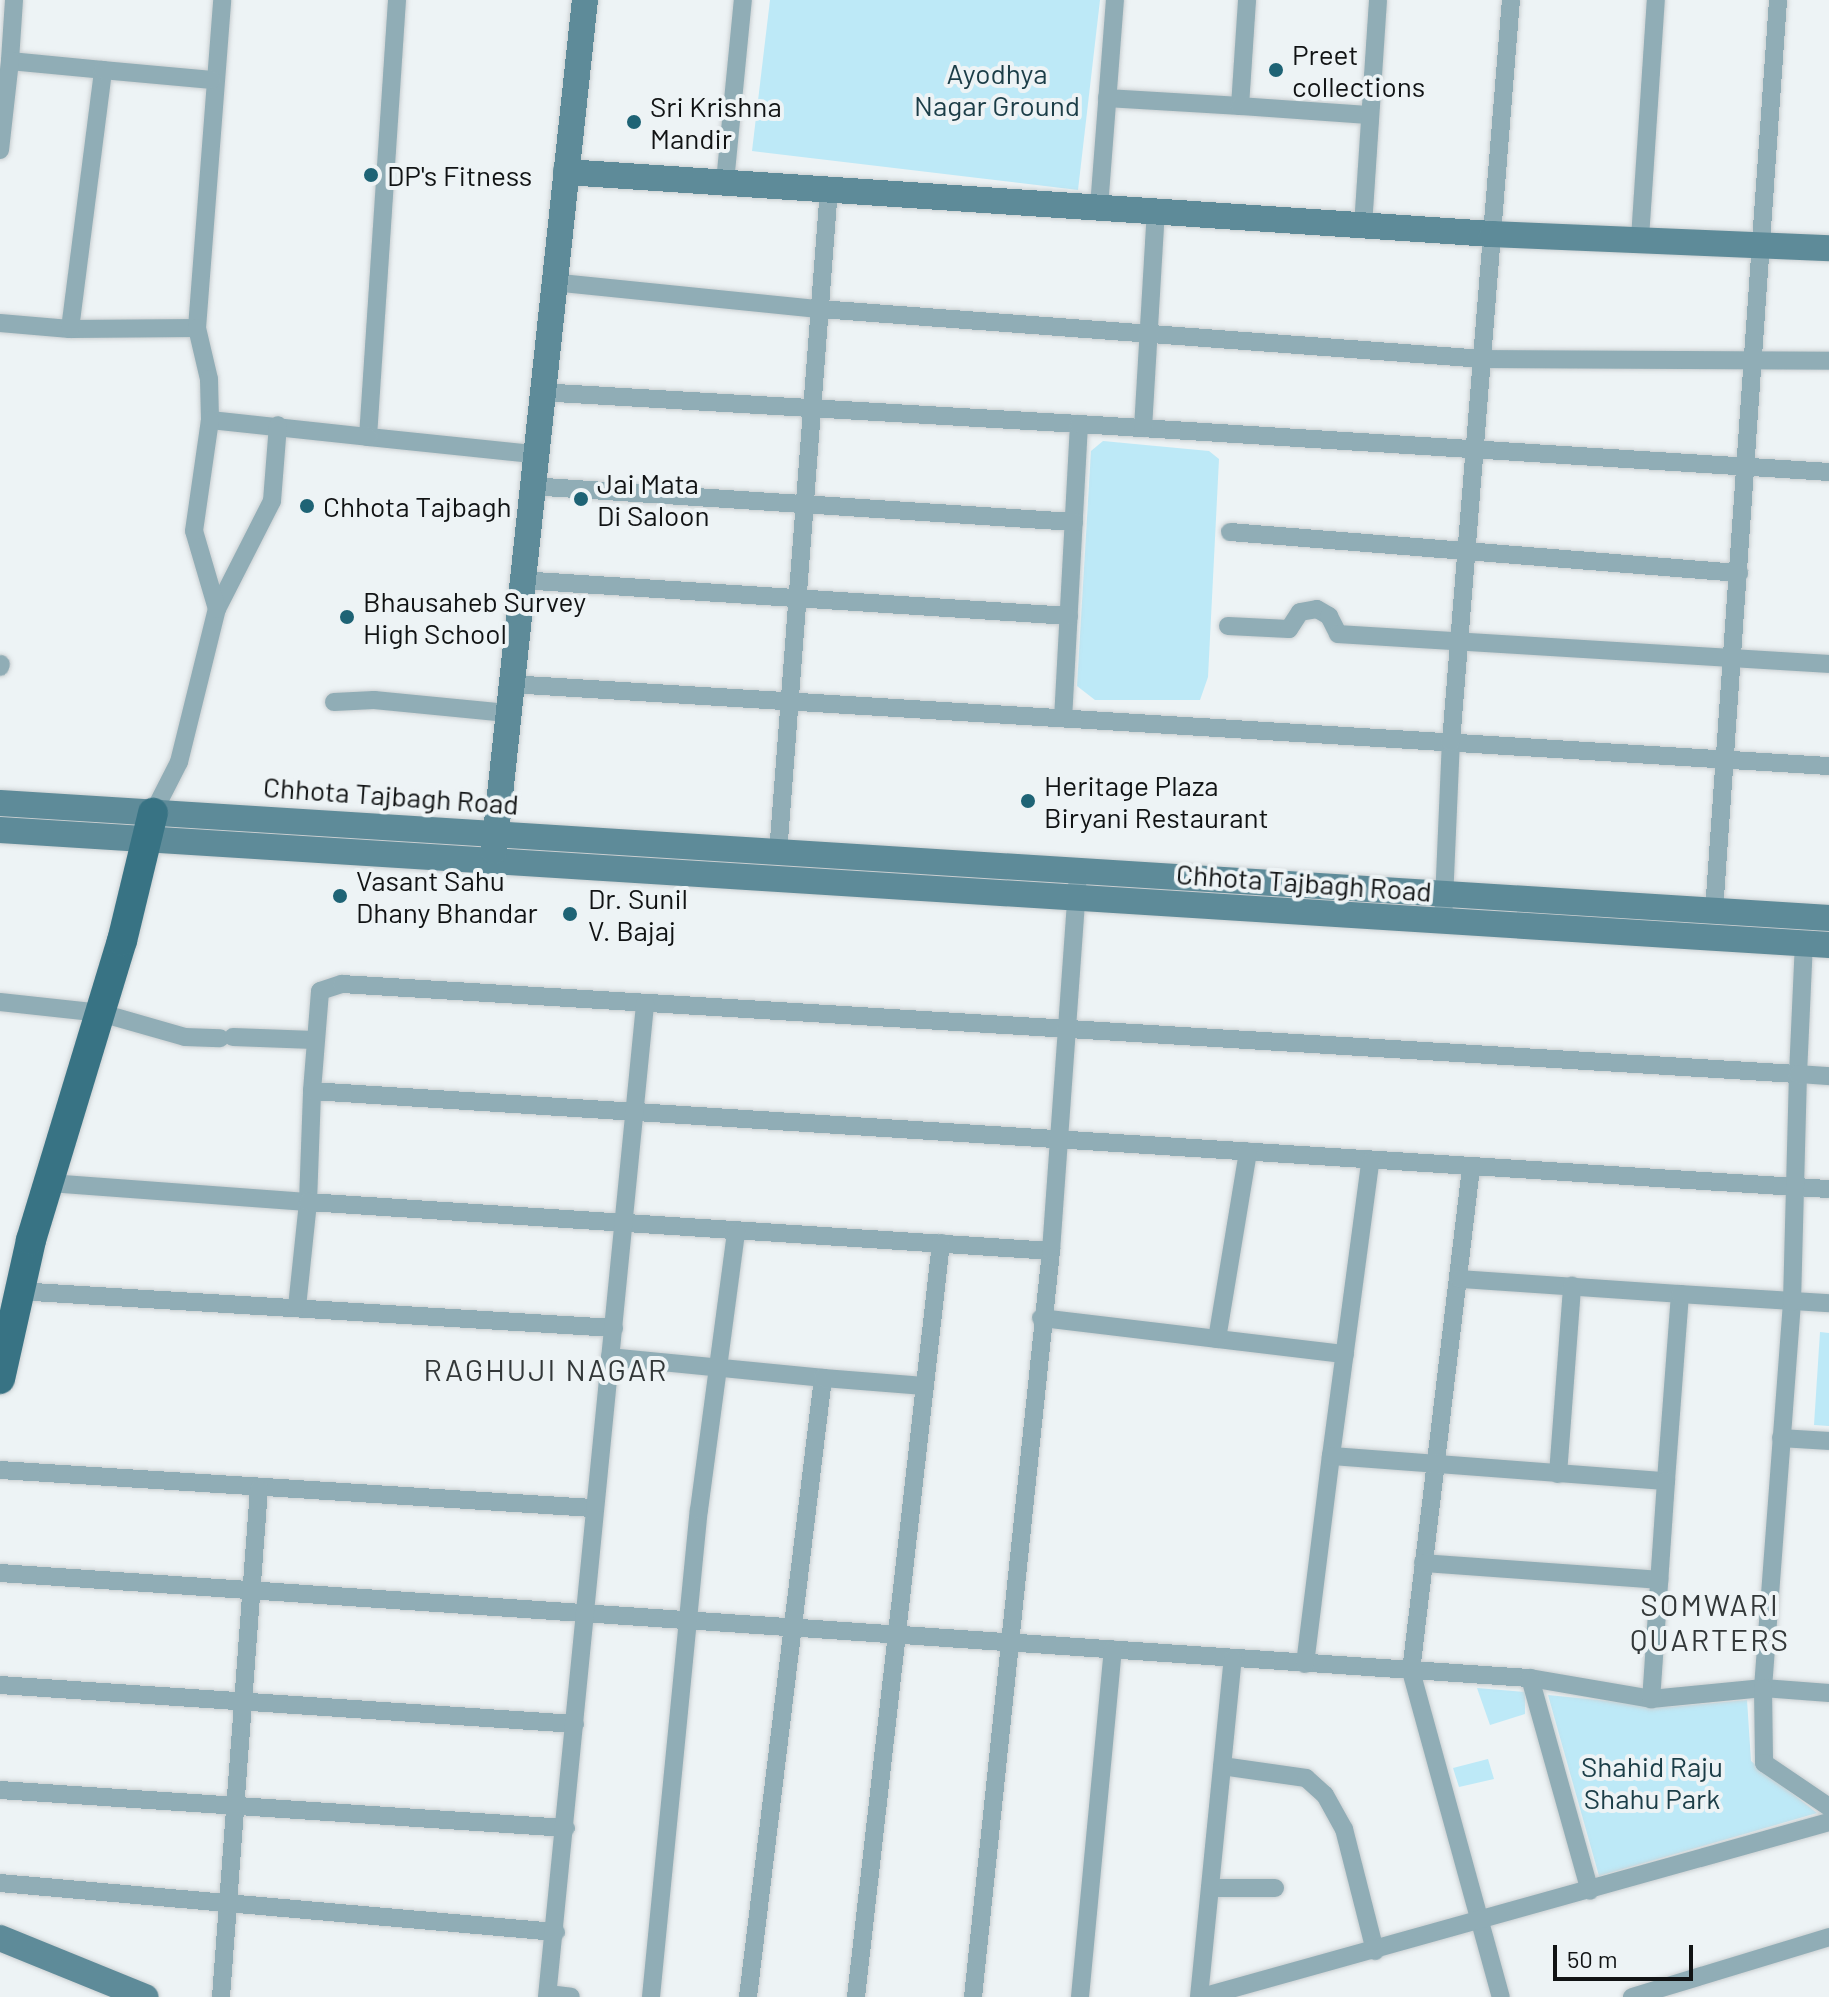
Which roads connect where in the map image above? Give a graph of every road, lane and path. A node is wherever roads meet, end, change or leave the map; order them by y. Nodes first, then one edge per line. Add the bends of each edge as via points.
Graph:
1 (14, 0) edge
2 (222, 0) edge
3 (397, 0) edge
4 (585, 0) edge
5 (743, 0) edge
6 (1115, 0) edge
7 (1247, 0) edge
8 (1378, 0) edge
9 (1511, 0) edge
10 (1656, 0) edge
11 (1778, 0) edge
12 (10, 61) junction
13 (103, 70) junction
14 (212, 80) junction
15 (1107, 98) junction
16 (1240, 106) junction
17 (1370, 115) junction
18 (0, 150) edge
19 (566, 172) junction
20 (725, 182) junction
21 (829, 189) junction
22 (1099, 207) junction
23 (1156, 211) junction
24 (1363, 226) junction
25 (1492, 234) junction
26 (1640, 238) junction
27 (1760, 247) junction
28 (1829, 248) edge
29 (552, 282) junction
30 (820, 309) junction
31 (0, 323) edge
32 (197, 328) junction
33 (70, 329) junction
34 (1149, 332) junction
35 (1484, 359) junction
36 (1755, 361) junction
37 (1829, 361) edge
38 (539, 392) junction
39 (812, 405) junction
40 (210, 420) junction
41 (1079, 424) junction
42 (278, 425) junction
43 (1143, 428) junction
44 (368, 437) junction
45 (1478, 447) junction
46 (533, 454) junction
47 (1748, 469) junction
48 (1829, 472) edge
49 (530, 486) junction
50 (805, 503) junction
51 (1074, 522) junction
52 (1230, 532) dead end
53 (1468, 551) junction
54 (1739, 573) junction
55 (520, 580) junction
56 (798, 595) junction
57 (217, 609) junction
58 (1069, 616) junction
59 (1228, 626) dead end
60 (1459, 643) junction
61 (1731, 658) junction
62 (1829, 664) edge
63 (510, 684) junction
64 (790, 699) junction
65 (334, 702) dead end
66 (507, 713) junction
67 (1063, 716) junction
68 (1451, 742) junction
69 (1725, 759) junction
70 (1829, 766) edge
71 (0, 803) edge
72 (149, 827) junction
73 (0, 830) edge
74 (494, 847) junction
75 (777, 865) junction
76 (1078, 872) junction
77 (1444, 895) junction
78 (1074, 900) junction
79 (1714, 911) junction
80 (1829, 918) edge
81 (1443, 923) junction
82 (1817, 944) edge
83 (0, 1002) edge
84 (645, 1004) junction
85 (101, 1013) junction
86 (1068, 1030) junction
87 (314, 1040) junction
88 (1798, 1074) junction
89 (1829, 1076) edge
90 (312, 1091) junction
91 (635, 1113) junction
92 (1058, 1139) junction
93 (1248, 1152) junction
94 (1370, 1162) junction
95 (1471, 1168) junction
96 (48, 1183) junction
97 (1798, 1188) junction
98 (1829, 1189) edge
99 (308, 1202) junction
100 (625, 1221) junction
101 (736, 1231) junction
102 (941, 1243) junction
103 (1051, 1251) junction
104 (1460, 1279) junction
105 (1572, 1286) junction
106 (17, 1291) junction
107 (1680, 1294) junction
108 (1792, 1302) junction
109 (1829, 1303) edge
110 (297, 1307) junction
111 (1041, 1318) junction
112 (614, 1328) junction
113 (1217, 1339) junction
114 (1345, 1354) junction
115 (610, 1357) junction
116 (721, 1367) junction
117 (823, 1378) junction
118 (0, 1379) edge
119 (925, 1386) junction
120 (1781, 1438) junction
121 (1829, 1441) edge
122 (1331, 1456) junction
123 (1435, 1463) junction
124 (0, 1470) edge
125 (1558, 1474) junction
126 (1666, 1481) junction
127 (259, 1489) junction
128 (593, 1508) junction
129 (1423, 1563) junction
130 (0, 1573) edge
131 (1659, 1580) junction
132 (252, 1590) junction
133 (586, 1615) junction
134 (688, 1623) junction
135 (793, 1630) junction
136 (895, 1633) junction
137 (1008, 1642) junction
138 (1113, 1650) junction
139 (1233, 1659) junction
140 (1305, 1664) junction
141 (1411, 1671) junction
142 (1530, 1678) junction
143 (0, 1685) edge
144 (1763, 1688) junction
145 (1829, 1693) edge
146 (1651, 1699) junction
147 (245, 1703) junction
148 (575, 1724) junction
149 (1222, 1766) junction
150 (0, 1790) edge
151 (237, 1804) junction
152 (1829, 1807) edge
153 (1829, 1822) edge
154 (566, 1828) junction
155 (0, 1883) edge
156 (1210, 1888) junction
157 (1275, 1888) dead end
158 (1590, 1891) junction
159 (231, 1903) junction
160 (1483, 1920) junction
161 (556, 1932) junction
162 (1829, 1937) edge
163 (0, 1938) edge
164 (1375, 1951) junction
165 (548, 1996) edge
166 (145, 1997) edge
167 (221, 1997) edge
168 (571, 1997) edge
169 (651, 1997) edge
170 (748, 1997) edge
171 (856, 1997) edge
172 (973, 1997) edge
173 (1080, 1997) edge
174 (1200, 1997) edge
175 (1501, 1997) edge
176 (1632, 1997) edge

1 - 12 street
2 - 14 street
3 - 44 street
4 - 19 main road
5 - 20 street
6 - 15 street
7 - 16 street
8 - 17 street
9 - 25 street
10 - 26 street
11 - 27 street
12 - 13 street
12 - 18 street
13 - 14 street
13 - 33 street
14 - 32 street
15 - 16 street
15 - 22 street
16 - 17 street
17 - 24 street
19 - 20 main road
19 - 29 main road
20 - 21 main road
21 - 22 main road
21 - 30 street
22 - 23 main road
23 - 24 main road
23 - 34 street
24 - 25 main road
25 - 26 main road
25 - 35 street
26 - 27 main road
27 - 28 main road
27 - 36 street
29 - 30 street
29 - 38 main road
30 - 34 street
30 - 39 street
31 - 33 street
32 - 33 street
32 - 40 street via 209,379
34 - 35 street
34 - 43 street
35 - 36 street
35 - 45 street
36 - 37 street
36 - 47 street
38 - 39 street
38 - 46 main road
39 - 41 street
39 - 50 street
40 - 42 street
40 - 57 street via 194,531
41 - 43 street
41 - 51 street
42 - 44 street
42 - 57 street via 272,501
43 - 45 street
44 - 46 street
45 - 47 street
45 - 53 street
46 - 49 main road
47 - 48 street
47 - 54 street
49 - 50 street
49 - 55 main road
50 - 51 street
50 - 56 street
51 - 58 street
52 - 53 street
53 - 54 street
53 - 60 street
54 - 61 street
55 - 56 street
55 - 63 main road
56 - 58 street
56 - 64 street
57 - 72 street via 179,762
58 - 67 street
59 - 60 street via 1289,629 1300,612 1317,609 1329,616 1338,634
60 - 61 street
60 - 68 street
61 - 62 street
61 - 69 street
63 - 64 street
63 - 66 main road
64 - 67 street
64 - 75 street
65 - 66 street via 374,700
66 - 74 main road
67 - 68 street
68 - 69 street
68 - 77 street
69 - 70 street
69 - 79 street
71 - 72 main road
72 - 73 main road
72 - 74 main road
72 - 85 main road
74 - 75 main road
75 - 76 main road
75 - 78 main road, Chhota Tajbagh Road
76 - 77 main road
76 - 78 street
77 - 79 main road
77 - 81 street
78 - 81 main road, Chhota Tajbagh Road
78 - 86 street
79 - 80 main road
81 - 82 main road, Chhota Tajbagh Road
82 - 88 street
83 - 85 street
84 - 86 street
84 - 87 street via 330,984 320,991
84 - 91 street
85 - 87 street via 185,1037
85 - 96 main road
86 - 88 street
86 - 92 street
87 - 90 street
88 - 89 street
88 - 97 street
90 - 91 street
90 - 99 street
91 - 92 street
91 - 100 street
92 - 93 street
92 - 103 street
93 - 94 street
93 - 113 street
94 - 95 street
94 - 114 street
95 - 97 street
95 - 104 street
96 - 99 street
96 - 106 main road
97 - 98 street
97 - 108 street
99 - 100 street
99 - 110 street
100 - 101 street
100 - 112 street
101 - 102 street
101 - 116 street
102 - 103 street
102 - 119 street
103 - 111 street
104 - 105 street
104 - 123 street
105 - 107 street
105 - 125 street
106 - 110 street
106 - 118 main road
107 - 108 street
107 - 126 street
108 - 109 street
108 - 120 street
110 - 112 street
111 - 113 street
111 - 137 street
112 - 115 street
113 - 114 street
114 - 122 street
115 - 116 street
115 - 128 street
116 - 117 street
116 - 134 street
117 - 119 street
117 - 135 street
119 - 136 street
120 - 121 street
120 - 144 street
122 - 123 street
122 - 140 street
123 - 125 street
123 - 129 street
124 - 127 street
125 - 126 street
126 - 131 street
127 - 128 street
127 - 132 street
128 - 133 street
129 - 131 street
129 - 141 street
130 - 132 street
131 - 146 street
132 - 133 street
132 - 147 street
133 - 134 street
133 - 148 street
134 - 135 street
134 - 169 street
135 - 136 street
135 - 170 street
136 - 137 street
136 - 171 street
137 - 138 street
137 - 172 street
138 - 139 street
138 - 173 street
139 - 140 street
139 - 149 street
140 - 141 street
141 - 142 street
141 - 160 street
142 - 146 street
142 - 158 street
143 - 147 street
144 - 145 street
144 - 146 street
144 - 152 street via 1764,1763
147 - 148 street
147 - 151 street
148 - 154 street
149 - 156 street
149 - 164 street via 1306,1778 1325,1795 1344,1829
150 - 151 street
151 - 154 street
151 - 159 street
153 - 158 street
154 - 161 street
155 - 159 street
156 - 157 street
156 - 174 street
158 - 160 street
159 - 161 street
159 - 167 street
160 - 164 street
160 - 175 street
161 - 165 street
162 - 176 street
163 - 166 main road
164 - 174 street
165 - 168 street

